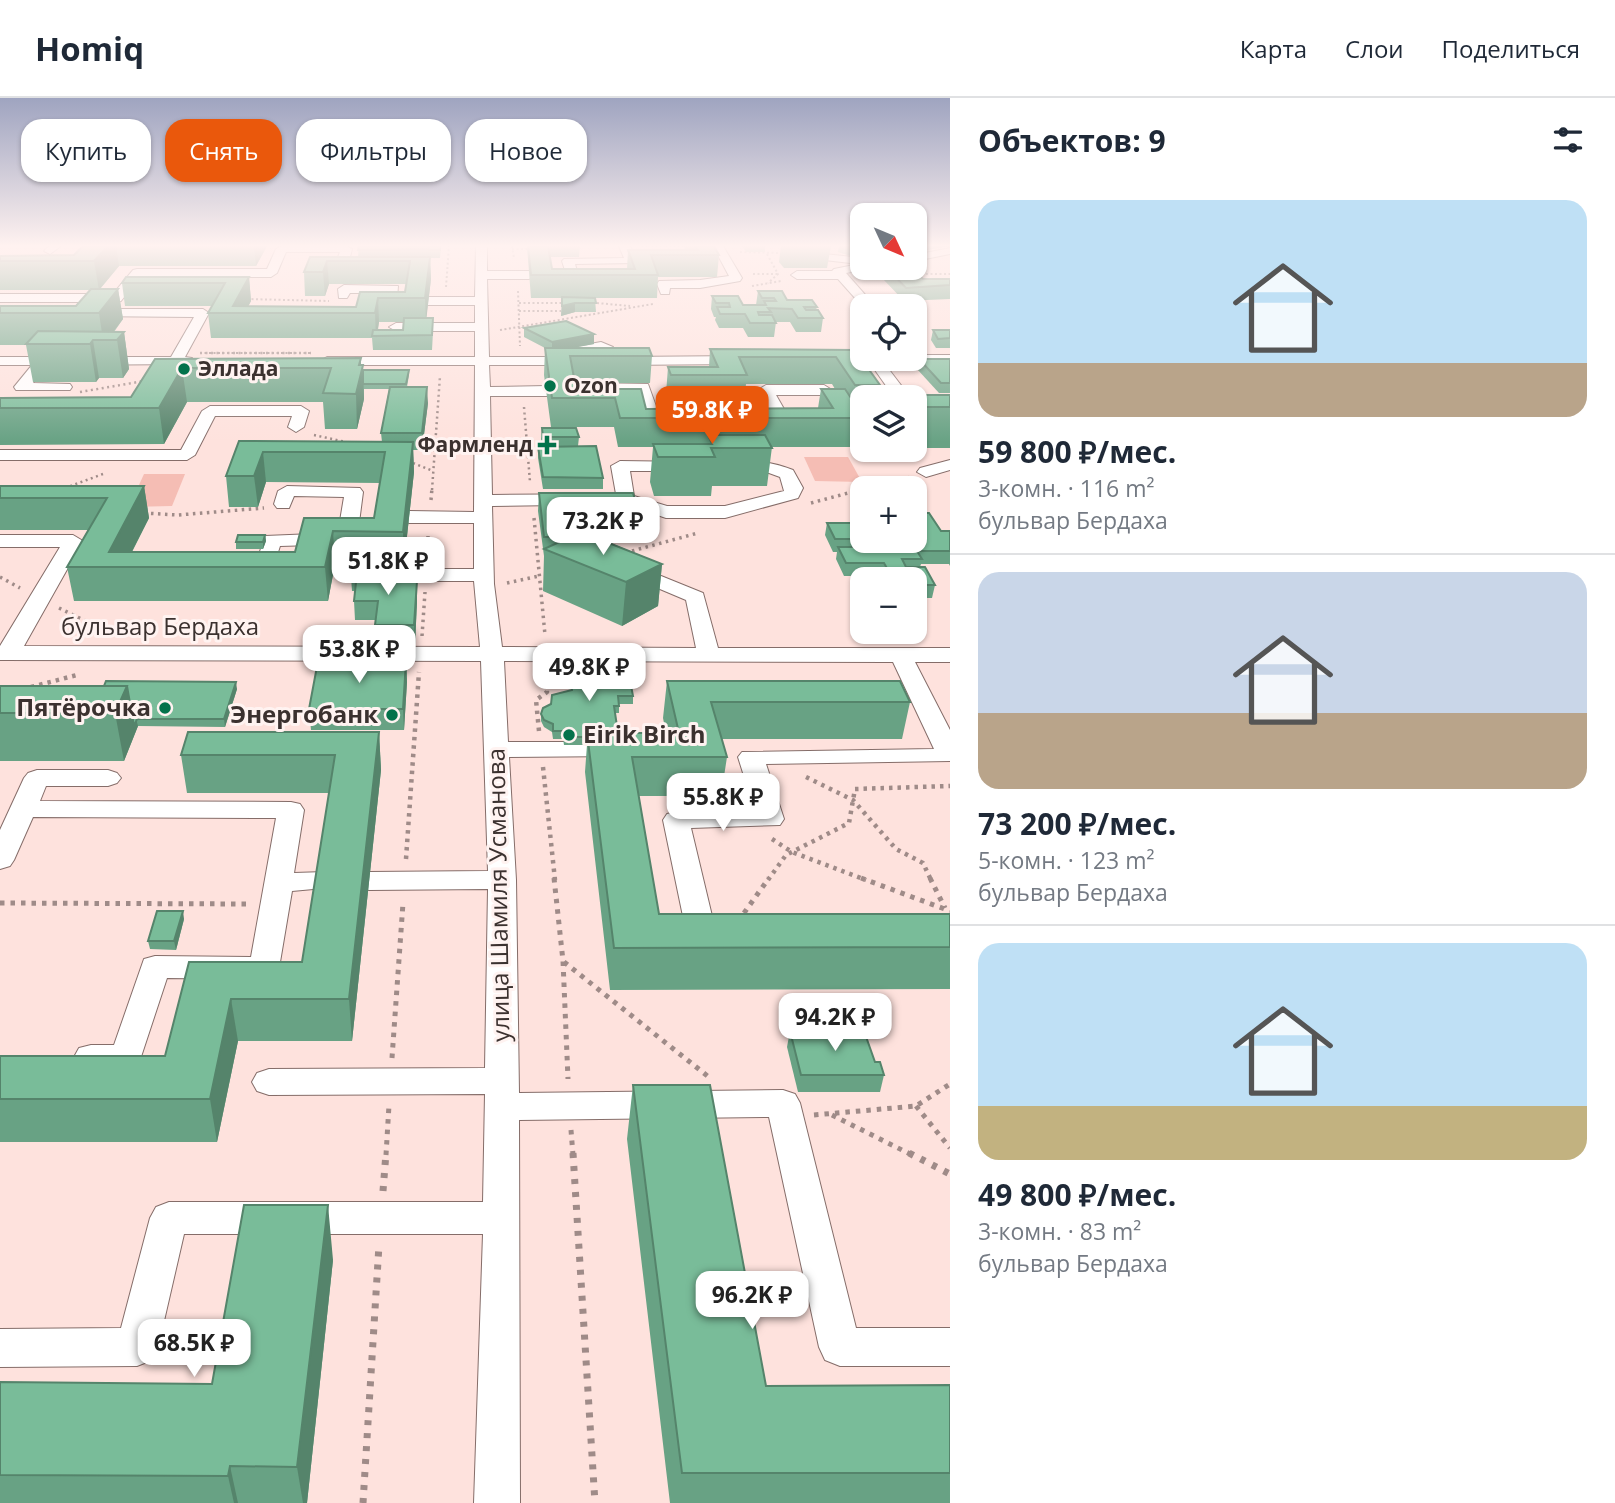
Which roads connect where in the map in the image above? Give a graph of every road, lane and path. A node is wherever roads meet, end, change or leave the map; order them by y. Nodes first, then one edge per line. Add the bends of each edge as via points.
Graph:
1 (519, 311) edge
2 (555, 311) edge
3 (470, 312) edge
4 (482, 312) edge
5 (487, 312) edge
6 (594, 312) edge
7 (74, 313) edge
8 (107, 313) joint
9 (556, 320) junction
10 (396, 327) edge
11 (520, 327) junction
12 (578, 350) edge
13 (178, 357) junction
14 (314, 357) joint
15 (808, 359) edge
16 (850, 359) edge
17 (927, 359) edge
18 (756, 360) edge
19 (949, 360) edge
20 (0, 361) edge
21 (44, 361) junction
22 (203, 361) edge
23 (521, 361) junction
24 (616, 361) junction
25 (677, 361) junction
26 (482, 362) junction
27 (148, 372) junction
28 (683, 377) edge
29 (814, 388) edge
30 (72, 390) joint
31 (482, 391) junction
32 (522, 391) junction
33 (547, 391) edge
34 (578, 391) joint
35 (296, 427) joint
36 (762, 430) edge
37 (352, 443) edge
38 (0, 455) edge
39 (398, 456) edge
40 (950, 465) edge
41 (433, 471) dead end
42 (108, 472) dead end
43 (926, 472) joint
44 (911, 476) edge
45 (61, 490) edge
46 (850, 493) edge
47 (626, 499) junction
48 (532, 500) junction
49 (283, 504) joint
50 (809, 504) dead end
51 (485, 509) junction
52 (139, 513) edge
53 (350, 517) junction
54 (370, 517) edge
55 (409, 517) edge
56 (701, 532) dead end
57 (0, 541) edge
58 (620, 560) joint
59 (236, 573) edge
60 (550, 573) edge
61 (357, 575) edge
62 (539, 576) junction
63 (0, 578) edge
64 (484, 579) junction
65 (40, 599) junction
66 (4, 653) edge
67 (153, 653) junction
68 (492, 654) junction
69 (547, 654) junction
70 (709, 655) junction
71 (901, 655) junction
72 (950, 655) edge
73 (77, 675) dead end
74 (26, 688) edge
75 (641, 748) edge
76 (541, 749) junction
77 (496, 750) junction
78 (765, 757) junction
79 (108, 778) dead end
80 (950, 786) edge
81 (853, 800) junction
82 (23, 809) junction
83 (741, 819) junction
84 (792, 852) junction
85 (0, 860) edge
86 (502, 880) junction
87 (325, 881) edge
88 (369, 881) edge
89 (277, 893) junction
90 (0, 903) edge
91 (948, 910) edge
92 (741, 925) joint
93 (563, 961) dead end
94 (70, 1057) edge
95 (269, 1082) dead end
96 (950, 1084) edge
97 (502, 1094) junction
98 (741, 1103) junction
99 (783, 1103) junction
100 (916, 1106) junction
101 (829, 1114) junction
102 (950, 1148) edge
103 (950, 1174) edge
104 (502, 1218) junction
105 (950, 1347) edge
106 (0, 1348) edge
107 (497, 1503) edge

1 - 11 path
2 - 9 path
3 - 10 street
4 - 26 street, улица Шамиля Усманова
5 - 11 path
6 - 9 path
7 - 8 street
8 - 13 street via 203,313
9 - 11 path
11 - 23 path
12 - 24 street via 601,346
13 - 14 path
13 - 22 street
13 - 27 street
14 - 26 street via 336,368
15 - 16 street
17 - 19 street
18 - 25 street
20 - 21 street
21 - 27 street
21 - 30 street via 21,387
23 - 24 street
23 - 26 street
24 - 25 street
25 - 28 street
26 - 31 street, улица Шамиля Усманова
27 - 30 path
29 - 36 street via 766,390 788,430
31 - 32 street
31 - 51 street, улица Шамиля Усманова
32 - 33 street
32 - 48 path
34 - 34 street via 585,387 643,387 651,415 589,410
35 - 37 path
35 - 38 lane via 301,411 254,407 210,411 187,454
39 - 41 path
40 - 43 street
42 - 45 path
43 - 44 path
46 - 50 path
47 - 47 street via 666,512 726,512 776,500 792,494 794,488 787,474 772,468 620,466
47 - 48 street
48 - 51 street
48 - 62 path
49 - 52 path via 247,512
49 - 53 lane via 287,491 354,492
51 - 55 street
51 - 64 street, улица Шамиля Усманова
53 - 54 street
53 - 59 lane via 347,538 272,540 263,573
56 - 58 path
57 - 65 street via 73,541
58 - 70 street via 696,597
60 - 62 path
61 - 64 lane
62 - 64 path via 514,583
62 - 69 path
63 - 65 path
64 - 68 street, улица Шамиля Усманова
65 - 66 street
65 - 67 path
66 - 67 street, бульвар Бердаха
67 - 68 street, бульвар Бердаха
68 - 69 street, бульвар Бердаха
68 - 77 street, улица Шамиля Усманова
69 - 70 street, бульвар Бердаха
69 - 76 path via 547,692 536,700
70 - 71 street, бульвар Бердаха
71 - 72 street, бульвар Бердаха
71 - 78 street via 948,751 940,756
73 - 74 path
75 - 76 street
76 - 77 street
77 - 86 street, улица Шамиля Усманова
78 - 81 path
78 - 83 street via 751,757 771,819
79 - 82 street via 37,778
80 - 81 path via 855,789
81 - 84 path via 849,823
81 - 91 path via 896,849 923,863
82 - 85 street
82 - 89 street via 292,810
83 - 84 path
83 - 92 street via 676,820 700,926
84 - 91 path
84 - 92 path
86 - 88 lane
86 - 97 street, улица Шамиля Усманова
87 - 89 lane
89 - 90 path
89 - 94 street via 264,968 155,967 125,1057
93 - 98 path
95 - 97 street
96 - 100 path
97 - 98 street
97 - 104 street, улица Шамиля Усманова
98 - 99 street
99 - 101 path via 799,1116
99 - 105 street via 840,1347
100 - 101 path
100 - 102 path
101 - 103 path
104 - 106 street via 169,1218 137,1347
104 - 107 street, улица Шамиля Усманова

